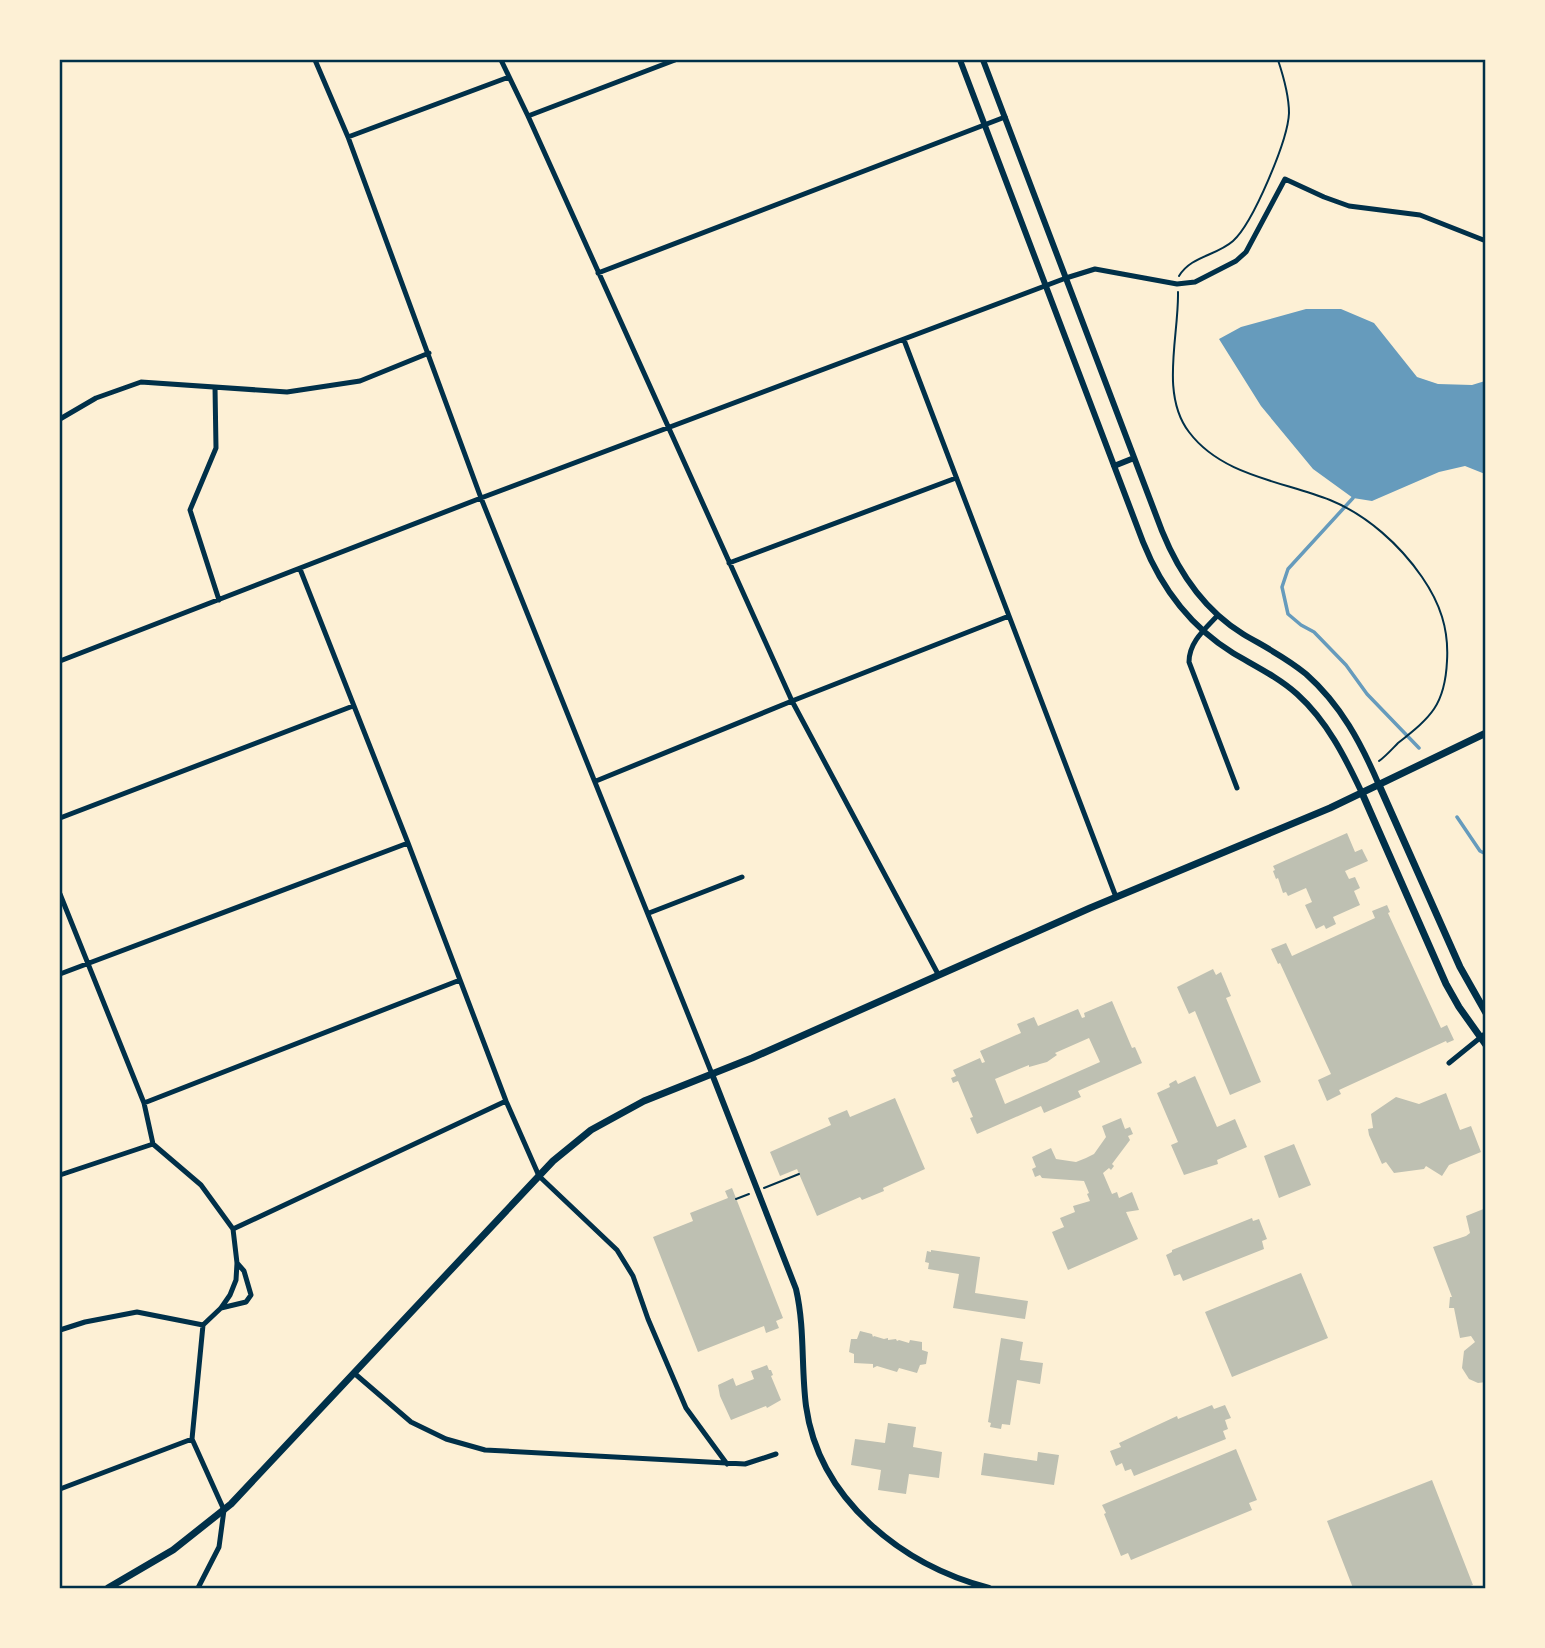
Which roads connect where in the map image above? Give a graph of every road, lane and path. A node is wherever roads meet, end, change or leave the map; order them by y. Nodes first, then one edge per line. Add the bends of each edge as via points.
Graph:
1 (315, 60) edge
2 (500, 60) edge
3 (675, 60) edge
4 (960, 60) edge
5 (983, 60) edge
6 (1278, 60) edge
7 (509, 78) junction
8 (528, 116) junction
9 (1005, 117) junction
10 (984, 125) junction
11 (348, 137) junction
12 (1486, 241) edge
13 (598, 273) junction
14 (1066, 278) junction
15 (1177, 284) junction
16 (1045, 285) junction
17 (904, 340) junction
18 (429, 353) junction
19 (215, 387) junction
20 (60, 419) edge
21 (668, 429) junction
22 (1134, 458) junction
23 (1114, 466) junction
24 (956, 478) junction
25 (481, 498) junction
26 (729, 563) junction
27 (300, 569) junction
28 (219, 600) junction
29 (1218, 615) junction
30 (1009, 616) junction
31 (1203, 631) junction
32 (60, 661) edge
33 (792, 701) junction
34 (353, 706) junction
35 (1486, 733) edge
36 (1377, 762) dead end
37 (596, 781) junction
38 (1379, 785) junction
39 (1237, 788) dead end
40 (1362, 793) junction
41 (60, 818) edge
42 (408, 843) junction
43 (742, 877) dead end
44 (60, 894) edge
45 (1116, 897) junction
46 (649, 913) junction
47 (87, 964) junction
48 (60, 974) edge
49 (938, 974) junction
50 (460, 980) junction
51 (1486, 1013) edge
52 (1483, 1035) edge
53 (1486, 1045) edge
54 (1449, 1063) dead end
55 (712, 1074) junction
56 (506, 1101) junction
57 (144, 1103) junction
58 (153, 1144) junction
59 (799, 1174) dead end
60 (60, 1175) edge
61 (539, 1176) junction
62 (761, 1189) dead end
63 (749, 1194) dead end
64 (736, 1199) dead end
65 (233, 1230) junction
66 (237, 1263) junction
67 (221, 1308) junction
68 (203, 1325) junction
69 (60, 1330) edge
70 (354, 1373) junction
71 (192, 1439) junction
72 (776, 1454) dead end
73 (727, 1464) junction
74 (60, 1489) edge
75 (224, 1510) junction
76 (108, 1588) edge
77 (198, 1588) edge
78 (989, 1588) edge

1 - 11 street
2 - 7 street
3 - 8 street
4 - 10 street
5 - 9 street
6 - 15 path via 1289,113 1267,182 1233,241 1188,264
7 - 8 street
7 - 11 street
8 - 13 street
9 - 10 street
9 - 14 street
10 - 13 street
10 - 16 street
11 - 18 street
12 - 15 street via 1420,215 1349,206 1285,179 1247,252 1206,278
13 - 21 street
14 - 15 street via 1095,269
14 - 16 street
14 - 22 street
15 - 36 path via 1173,382 1176,407 1190,434 1218,459 1248,474 1332,501 1356,515 1409,559 1442,611 1448,643 1440,702
16 - 17 street
16 - 23 street
17 - 21 street
17 - 24 street
18 - 19 street via 360,381 287,392
18 - 25 street
19 - 20 street via 142,382 96,398
19 - 28 street via 216,449 190,510
21 - 25 street
21 - 26 street
22 - 23 street
22 - 29 street via 1175,562
23 - 31 street via 1156,570 1176,602
24 - 26 street
24 - 30 street
25 - 27 street
25 - 37 street
26 - 33 street
27 - 28 street
27 - 34 street
28 - 32 street
29 - 31 street
29 - 38 street via 1296,666 1326,693 1356,736
30 - 33 street
30 - 45 street
31 - 39 street via 1189,652 1189,662
31 - 40 street via 1306,703 1333,737
33 - 37 street
33 - 49 street
34 - 41 street
34 - 42 street
35 - 38 main road
37 - 46 street
38 - 40 main road
38 - 51 main road via 1460,967
40 - 45 main road
40 - 52 main road via 1443,977 1459,1007
42 - 47 street
42 - 50 street
43 - 46 street
44 - 47 street
45 - 49 main road
46 - 55 street
47 - 48 street
47 - 57 street
49 - 55 main road
50 - 56 street
50 - 57 street
52 - 53 main road
52 - 54 street
55 - 61 main road via 599,1125
55 - 78 street via 796,1289 807,1409 825,1465 850,1504 887,1539 940,1571
56 - 61 street
56 - 65 street
57 - 58 street
58 - 60 street
58 - 65 street via 201,1185
59 - 62 path
61 - 70 main road
61 - 73 street via 617,1250 633,1276 687,1408
63 - 64 path
65 - 66 street
66 - 67 street via 236,1280
66 - 67 street via 251,1296 246,1302
67 - 68 street
68 - 69 street via 137,1312
68 - 71 street
70 - 73 street via 411,1422 446,1439 485,1450
70 - 75 main road
71 - 74 street
71 - 75 street
72 - 73 street via 745,1464
75 - 76 main road via 173,1550
75 - 77 street via 219,1547

